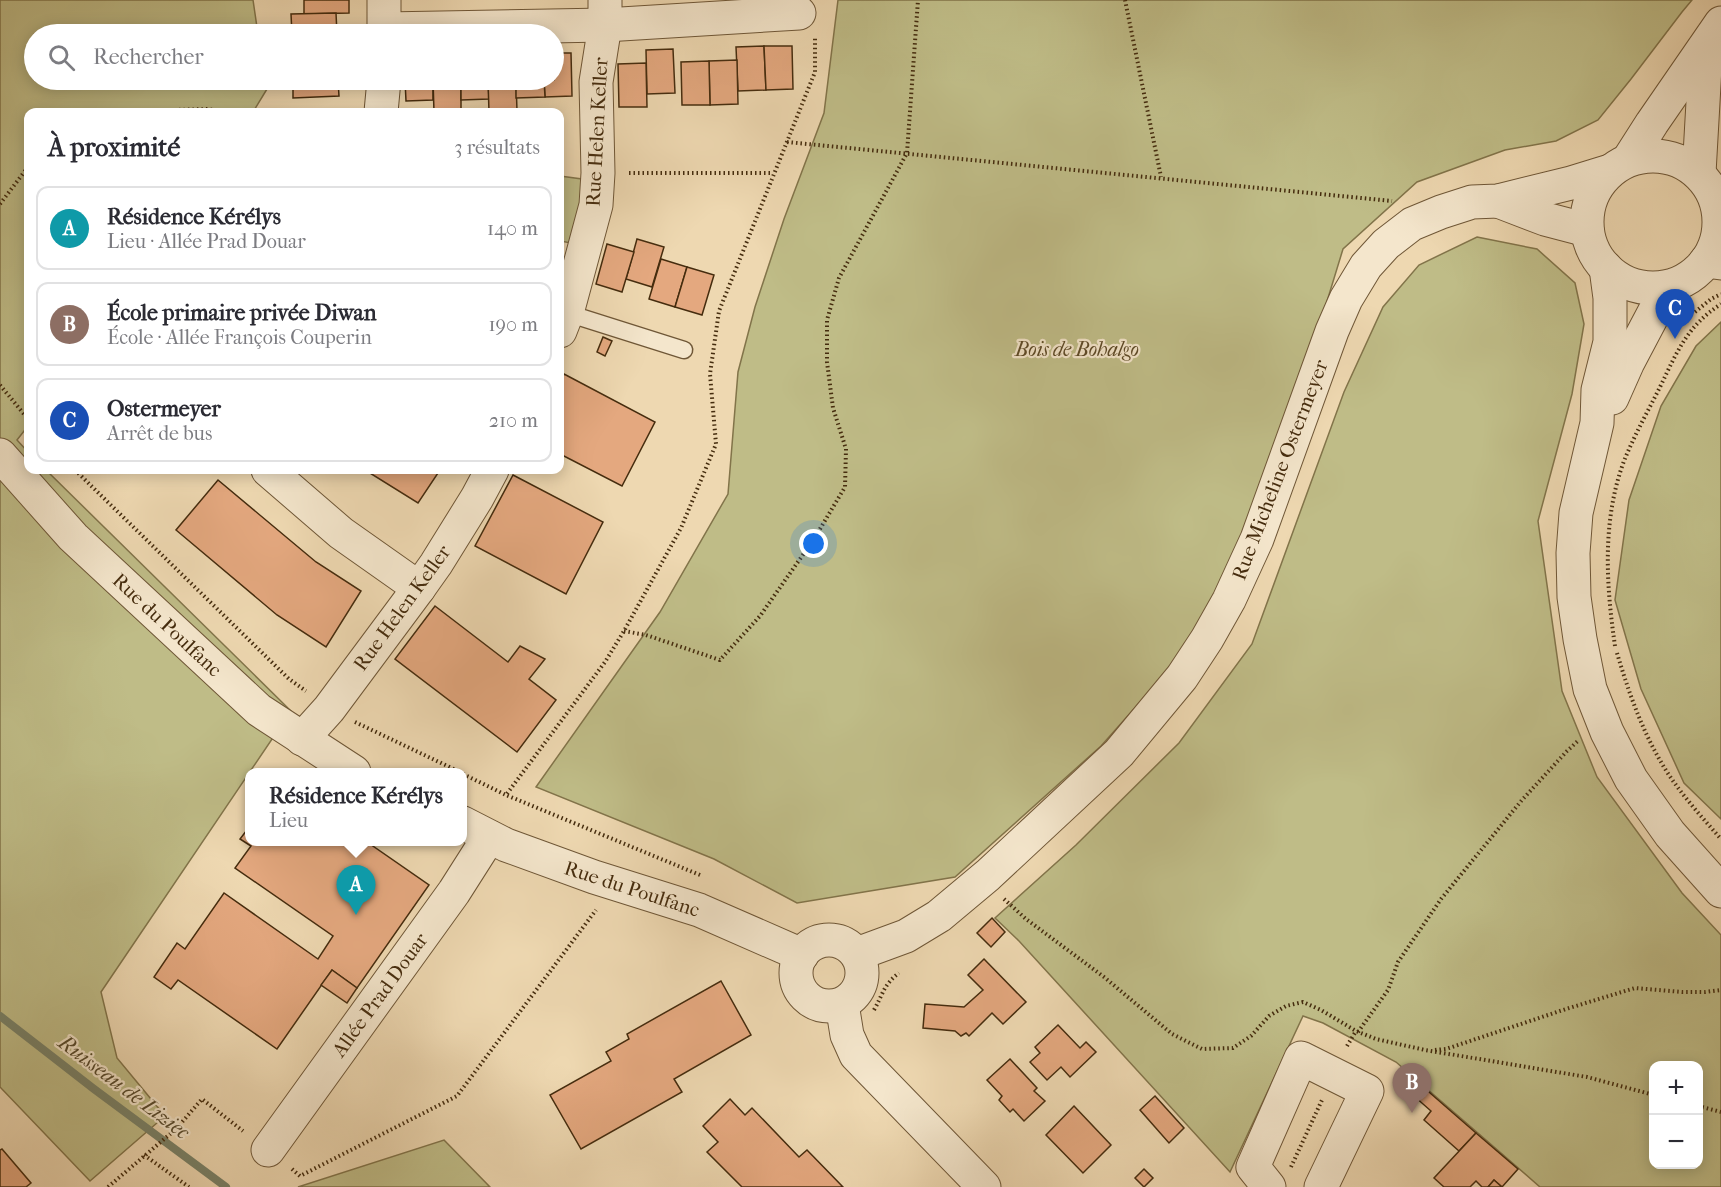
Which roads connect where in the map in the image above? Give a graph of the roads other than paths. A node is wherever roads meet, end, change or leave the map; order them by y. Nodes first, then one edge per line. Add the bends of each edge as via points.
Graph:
1 (605, 13) edge
2 (384, 21) edge
3 (807, 22) road end
4 (1713, 35) edge
5 (383, 90) edge
6 (381, 108) edge
7 (1620, 165) junction
8 (1699, 173) junction
9 (1498, 201) junction
10 (1719, 205) edge
11 (1587, 230) junction
12 (1714, 262) edge
13 (1606, 268) junction
14 (1675, 285) junction
15 (564, 318) edge
16 (564, 322) edge
17 (684, 350) dead end
18 (1597, 423) junction
19 (0, 455) edge
20 (273, 474) edge
21 (490, 474) edge
22 (419, 588) junction
23 (303, 739) junction
24 (348, 768) edge
25 (476, 830) edge
26 (1721, 891) edge
27 (856, 954) junction
28 (802, 955) junction
29 (842, 1004) junction
30 (268, 1150) road end
31 (1278, 1180) edge
32 (984, 1187) edge
33 (1321, 1187) edge

1 - 2 street
1 - 3 street
1 - 15 street, Rue Helen Keller via 596,82 596,205
4 - 7 street
4 - 8 street
5 - 6 street
7 - 8 street via 1648,155 1666,156
7 - 9 street, Rue Micheline Ostermeyer via 1571,183
7 - 11 street via 1596,188 1588,208
8 - 10 street
9 - 11 street, Rue Micheline Ostermeyer
9 - 27 street, Rue Micheline Ostermeyer via 1472,202 1412,224 1366,266 1332,331 1257,539 1229,600 1182,677 1119,753 939,916 906,936
10 - 12 street
11 - 13 street via 1594,251
12 - 14 street
13 - 14 street via 1638,286
13 - 18 street via 1611,332 1598,390
14 - 18 street via 1657,307
16 - 17 lane
18 - 26 street via 1576,513 1573,553 1580,639 1590,689 1631,779 1670,834
19 - 23 street, Rue du Poulfanc via 73,537 189,646 259,710
20 - 22 street via 341,533
21 - 22 street, Rue Helen Keller
22 - 23 street, Rue Helen Keller
23 - 24 street, Rue du Poulfanc
25 - 28 street, Rue du Poulfanc via 594,877 699,910
25 - 30 street, Allée Prad Douar via 454,892
27 - 28 street via 840,942 829,940 809,947
27 - 29 street via 861,963 861,983 851,999
28 - 29 street via 796,973 801,990 815,1003
29 - 32 street via 855,1055
31 - 33 street via 1253,1167 1300,1058 1367,1091

